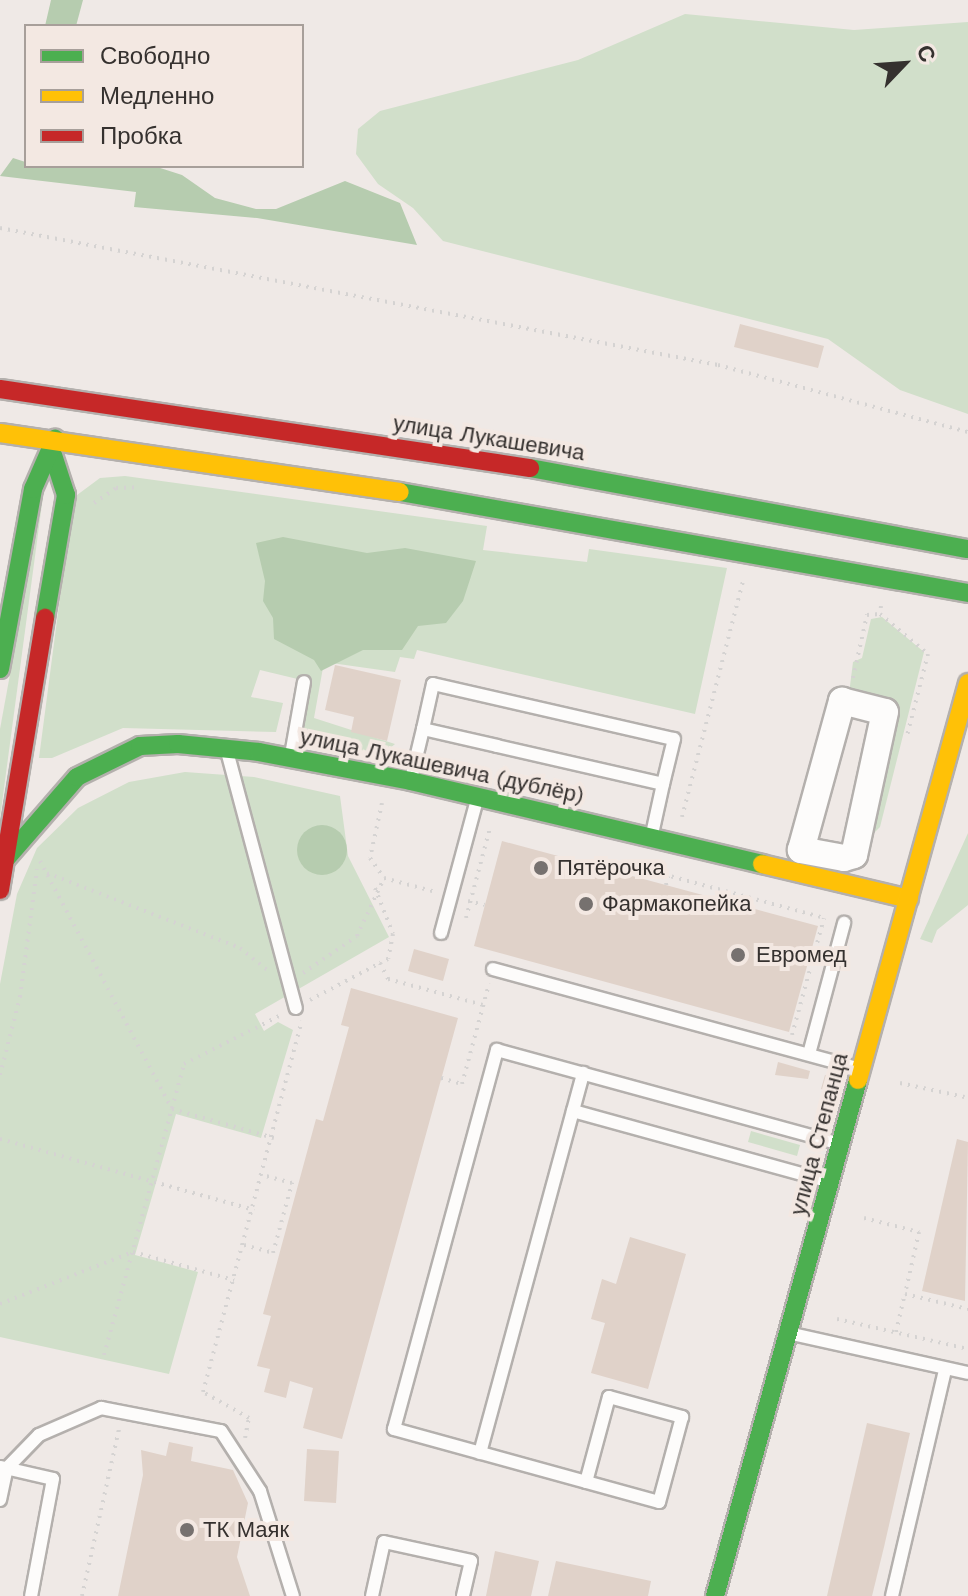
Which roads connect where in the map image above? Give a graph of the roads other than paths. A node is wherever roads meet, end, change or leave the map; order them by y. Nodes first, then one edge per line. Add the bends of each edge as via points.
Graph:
1 (0, 389) edge
2 (62, 398) junction
3 (0, 433) edge
4 (54, 448) junction
5 (968, 549) edge
6 (968, 593) edge
7 (0, 669) edge
8 (304, 682) dead end
9 (968, 683) edge
10 (885, 712) joint
11 (423, 729) junction
12 (226, 748) junction
13 (290, 758) junction
14 (17, 766) junction
15 (77, 777) junction
16 (411, 781) junction
17 (663, 784) junction
18 (478, 797) junction
19 (651, 837) junction
20 (4, 861) junction
21 (0, 890) edge
22 (909, 899) junction
23 (844, 923) dead end
24 (441, 933) dead end
25 (493, 969) dead end
26 (296, 1008) road end
27 (809, 1054) junction
28 (862, 1069) junction
29 (583, 1073) junction
30 (573, 1111) junction
31 (841, 1144) junction
32 (831, 1182) junction
33 (789, 1333) junction
34 (945, 1370) junction
35 (968, 1373) edge
36 (480, 1453) junction
37 (4, 1467) edge
38 (586, 1482) junction
39 (0, 1500) edge
40 (31, 1596) edge
41 (293, 1596) edge
42 (372, 1596) edge
43 (463, 1596) edge
44 (715, 1596) edge
45 (892, 1596) edge

1 - 2 main road, улица Лукашевича
2 - 4 main road
2 - 5 main road, улица Лукашевича via 530,468
3 - 4 main road
4 - 6 main road via 519,510
4 - 7 main road via 33,489
4 - 14 main road via 66,495
8 - 13 lane
9 - 22 main road, улица Степанца via 946,793
10 - 10 street via 842,701 801,850 854,855
11 - 16 lane
11 - 17 lane
11 - 17 lane via 433,684 553,711 674,739
12 - 13 main road, улица Лукашевича (дублёр)
12 - 15 main road, улица Лукашевича (дублёр) via 140,746
12 - 26 lane via 285,985
13 - 16 main road, улица Лукашевича (дублёр)
14 - 15 main road via 43,782
14 - 20 main road
15 - 20 main road, улица Лукашевича (дублёр)
16 - 18 main road, улица Лукашевича (дублёр)
17 - 19 lane
18 - 19 main road, улица Лукашевича (дублёр)
18 - 24 lane
19 - 22 main road, улица Лукашевича (дублёр)
20 - 21 main road
22 - 28 main road, улица Степанца
23 - 27 lane
25 - 27 lane
27 - 28 lane
28 - 31 main road, улица Степанца
29 - 30 lane
29 - 31 lane
29 - 36 lane via 497,1050 406,1384 394,1429
30 - 32 lane
30 - 36 lane
31 - 32 main road, улица Степанца
32 - 33 main road, улица Степанца
33 - 34 lane
33 - 44 main road, улица Степанца
34 - 35 lane
34 - 45 lane
36 - 38 lane
37 - 39 lane
37 - 40 lane via 53,1479
37 - 41 lane via 39,1435 101,1408 221,1431 260,1491
38 - 38 lane via 609,1397 682,1417 659,1502
42 - 43 lane via 384,1542 471,1561

